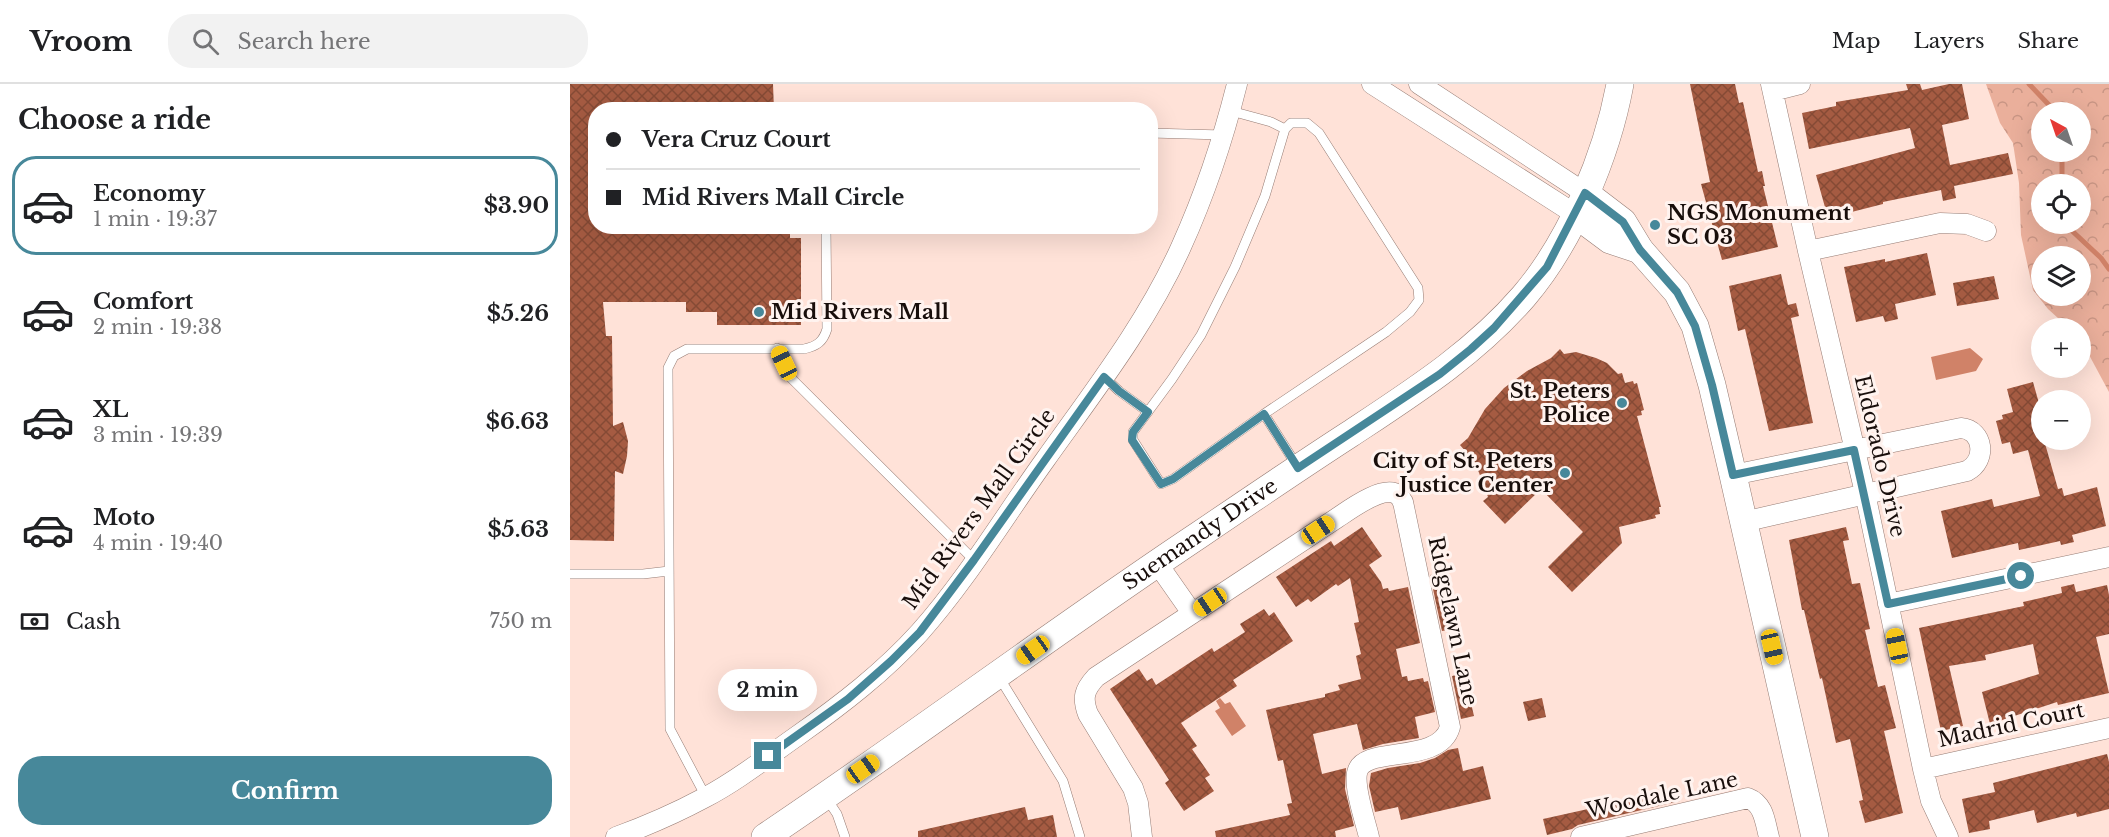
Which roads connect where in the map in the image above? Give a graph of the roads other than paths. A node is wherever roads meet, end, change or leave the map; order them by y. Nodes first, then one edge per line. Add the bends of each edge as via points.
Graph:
1 (1237, 84) edge
2 (1372, 84) edge
3 (1419, 84) edge
4 (1620, 84) edge
5 (1800, 84) edge
6 (1772, 87) edge
7 (1230, 111) junction
8 (1285, 129) junction
9 (1158, 133) edge
10 (1223, 135) junction
11 (1580, 203) junction
12 (1986, 231) dead end
13 (826, 234) edge
14 (1808, 251) junction
15 (777, 348) junction
16 (1104, 377) junction
17 (1148, 412) junction
18 (1264, 414) junction
19 (1854, 450) junction
20 (1298, 468) junction
21 (1733, 475) junction
22 (1865, 494) junction
23 (1743, 522) junction
24 (2109, 557) edge
25 (974, 560) junction
26 (1156, 563) junction
27 (669, 571) junction
28 (570, 574) edge
29 (1888, 604) junction
30 (1192, 613) junction
31 (997, 675) junction
32 (2109, 728) edge
33 (1923, 769) junction
34 (825, 796) junction
35 (706, 797) junction
36 (616, 837) edge
37 (765, 837) edge
38 (845, 837) edge
39 (1080, 837) edge
40 (1142, 837) edge
41 (1369, 837) edge
42 (1581, 837) edge
43 (1769, 837) edge
44 (1815, 837) edge
45 (1948, 837) edge

1 - 7 street, Mid Rivers Mall Circle
2 - 11 street
3 - 11 street
4 - 11 street, Suemandy Drive via 1602,154
5 - 6 street
6 - 14 street, Eldorado Drive
7 - 8 lane
7 - 10 street, Mid Rivers Mall Circle
8 - 17 lane via 1265,196 1236,267 1201,334
8 - 18 lane via 1291,123 1307,123 1319,132 1418,288 1419,300 1386,332
9 - 10 lane
10 - 16 street, Mid Rivers Mall Circle via 1181,249
11 - 20 street, Suemandy Drive via 1547,267 1487,335 1440,374
11 - 21 street via 1610,240 1640,250 1677,292 1695,326
12 - 14 street via 1967,224 1940,223
13 - 15 lane via 824,338 804,349
14 - 19 street, Eldorado Drive
15 - 25 lane via 791,378
15 - 27 lane via 695,348 680,352 671,360
16 - 17 lane
16 - 25 street, Mid Rivers Mall Circle
17 - 18 lane via 1133,432 1132,440 1161,484
18 - 20 lane
19 - 21 street
19 - 22 street, Eldorado Drive
19 - 22 street via 1961,428 1974,433 1980,444 1981,457 1967,471
20 - 26 street, Suemandy Drive
21 - 23 street
22 - 23 street
22 - 29 street, Eldorado Drive
23 - 44 street
24 - 29 street
25 - 35 street, Mid Rivers Mall Circle via 920,632 883,669 838,706
26 - 30 street
26 - 31 street, Suemandy Drive
27 - 28 lane
27 - 35 lane via 670,729
29 - 33 street, Eldorado Drive
30 - 40 street via 1096,677 1084,693 1088,714 1132,788
30 - 41 street, Ridgelawn Lane via 1360,503 1390,491 1398,495 1403,502 1450,727 1448,735 1432,747 1374,759 1359,767 1357,786
31 - 34 street, Suemandy Drive
31 - 39 lane via 1063,781
32 - 33 street, Madrid Court
33 - 45 street, Eldorado Drive
34 - 37 street, Suemandy Drive
34 - 38 lane
35 - 36 street, Mid Rivers Mall Circle
42 - 43 street, Woodale Lane via 1748,798 1759,805

